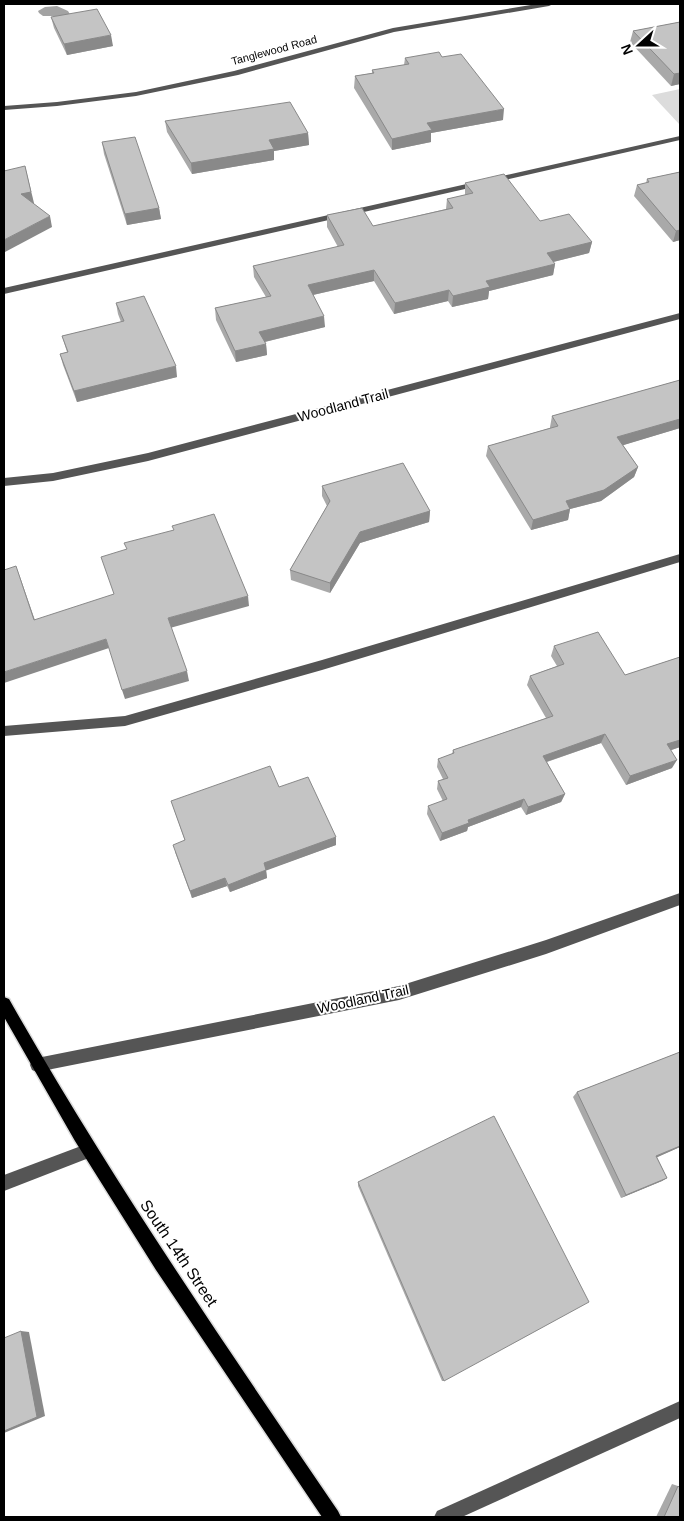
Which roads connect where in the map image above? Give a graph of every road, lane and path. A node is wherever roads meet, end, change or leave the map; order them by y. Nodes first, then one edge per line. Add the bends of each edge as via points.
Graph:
1 (550, 4) edge
2 (4, 108) edge
3 (680, 138) edge
4 (4, 291) edge
5 (680, 316) edge
6 (4, 482) edge
7 (680, 558) edge
8 (4, 731) edge
9 (680, 899) edge
10 (4, 1004) edge
11 (37, 1065) junction
12 (89, 1152) junction
13 (4, 1183) edge
14 (680, 1408) edge
15 (332, 1517) edge
16 (443, 1517) edge

1 - 2 street, Tanglewood Road via 393,30 235,73 136,94
3 - 4 street
5 - 6 street, Woodland Trail via 148,457 53,477
7 - 8 street via 125,721
9 - 11 street, Woodland Trail via 546,947 399,993
10 - 11 main road, South 14th Street
11 - 12 main road, South 14th Street
12 - 13 street
12 - 15 main road, South 14th Street
14 - 16 street

